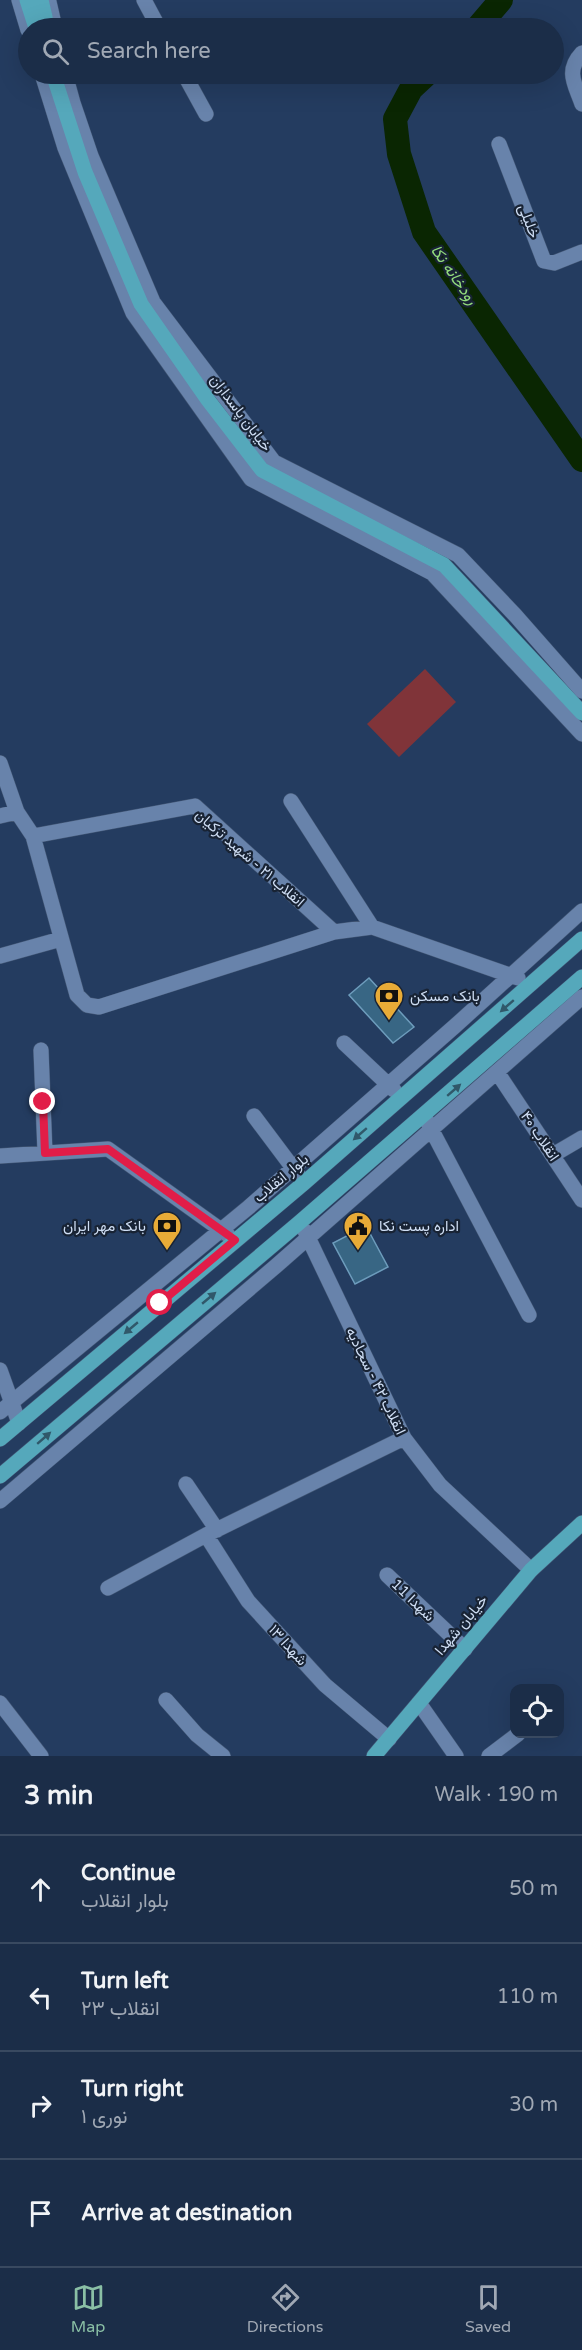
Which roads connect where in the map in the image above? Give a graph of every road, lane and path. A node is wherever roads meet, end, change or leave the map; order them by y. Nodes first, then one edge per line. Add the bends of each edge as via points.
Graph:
1 (19, 0) edge
2 (144, 0) edge
3 (43, 1) edge
4 (24, 18) edge
5 (39, 18) edge
6 (45, 18) edge
7 (51, 18) edge
8 (154, 18) edge
9 (582, 54) edge
10 (45, 84) edge
11 (56, 84) edge
12 (67, 84) edge
13 (190, 84) edge
14 (582, 104) edge
15 (206, 114) dead end
16 (499, 144) dead end
17 (582, 252) edge
18 (582, 691) edge
19 (582, 713) edge
20 (582, 734) edge
21 (0, 763) edge
22 (291, 801) dead end
23 (17, 812) junction
24 (0, 816) edge
25 (33, 836) junction
26 (582, 911) edge
27 (372, 927) junction
28 (334, 932) junction
29 (61, 939) junction
30 (582, 939) edge
31 (0, 956) edge
32 (511, 976) junction
33 (582, 977) edge
34 (532, 984) junction
35 (582, 997) edge
36 (344, 1042) dead end
37 (41, 1050) dead end
38 (497, 1072) junction
39 (389, 1085) junction
40 (402, 1097) junction
41 (254, 1116) dead end
42 (428, 1122) junction
43 (582, 1138) edge
44 (45, 1153) junction
45 (553, 1155) junction
46 (0, 1156) edge
47 (293, 1168) junction
48 (304, 1183) junction
49 (582, 1200) edge
50 (300, 1222) junction
51 (221, 1230) junction
52 (308, 1238) junction
53 (235, 1240) junction
54 (529, 1315) dead end
55 (85, 1367) junction
56 (0, 1370) edge
57 (105, 1386) junction
58 (6, 1407) edge
59 (19, 1423) junction
60 (404, 1438) junction
61 (0, 1439) edge
62 (0, 1476) edge
63 (186, 1484) dead end
64 (0, 1502) edge
65 (582, 1523) edge
66 (211, 1533) junction
67 (531, 1570) junction
68 (387, 1575) dead end
69 (108, 1588) dead end
70 (465, 1649) junction
71 (166, 1700) dead end
72 (419, 1703) junction
73 (0, 1704) edge
74 (513, 1738) edge
75 (389, 1739) junction
76 (40, 1756) edge
77 (224, 1756) edge
78 (374, 1756) edge
79 (456, 1756) edge
80 (489, 1756) edge

1 - 4 street
2 - 8 street
3 - 5 main road
3 - 6 main road
3 - 7 street
9 - 14 street via 571,71
10 - 20 street via 65,148 133,313 251,479 432,573
11 - 19 main road, خیابان پاسداران via 85,172 141,304 262,470 444,565
12 - 18 street via 91,156 153,302 274,462 458,555
13 - 15 street
16 - 17 street, خلیلی via 544,261 554,263
21 - 23 street
22 - 27 street
23 - 24 street
23 - 25 street
25 - 28 street, انقلاب ۲۱ - شهید ترکیان via 195,807
25 - 29 street
26 - 32 street
27 - 28 street
27 - 32 street
28 - 29 street via 99,1006 87,1005 77,995
29 - 31 street
30 - 34 main road, بلوار انقلاب
32 - 34 street
32 - 39 street
42 -> 33 main road
34 -> 40 main road, بلوار انقلاب
35 - 38 street
36 - 39 street
37 - 44 street
38 - 42 street
38 - 45 street, انقلاب ۴۰
39 - 40 street
39 - 47 street
40 -> 48 main road, بلوار انقلاب
41 - 47 street
42 - 50 main road
42 - 52 street
42 - 54 street
43 - 45 street
44 - 46 street
44 - 51 street via 108,1149
45 - 49 street, انقلاب ۴۰
47 - 48 street
47 - 51 street
48 - 53 main road, بلوار انقلاب
50 - 52 street, انقلاب ۴۲ - سجادیه
57 -> 50 main road
51 - 53 street
51 - 58 street
52 - 60 street, انقلاب ۴۲ - سجادیه
52 - 64 street
53 -> 55 main road, بلوار انقلاب
55 - 57 main road via 89,1382
55 - 59 main road, بلوار انقلاب
56 - 58 street
62 -> 57 main road
58 - 59 street
59 - 61 main road, بلوار انقلاب
60 - 66 street
60 - 67 street, انقلاب ۴۲ - سجادیه via 440,1485
63 - 66 street, شهدا ۱۳
65 - 67 main road, خیابان شهدا
66 - 69 street
66 - 75 street, شهدا ۱۳ via 248,1601 325,1685
67 - 70 main road, خیابان شهدا
68 - 70 street, شهدا 11
70 - 72 main road, خیابان شهدا
71 - 77 street via 197,1735
72 - 75 main road, خیابان شهدا
72 - 79 street
73 - 76 street
74 - 80 street
75 - 78 main road, خیابان شهدا

